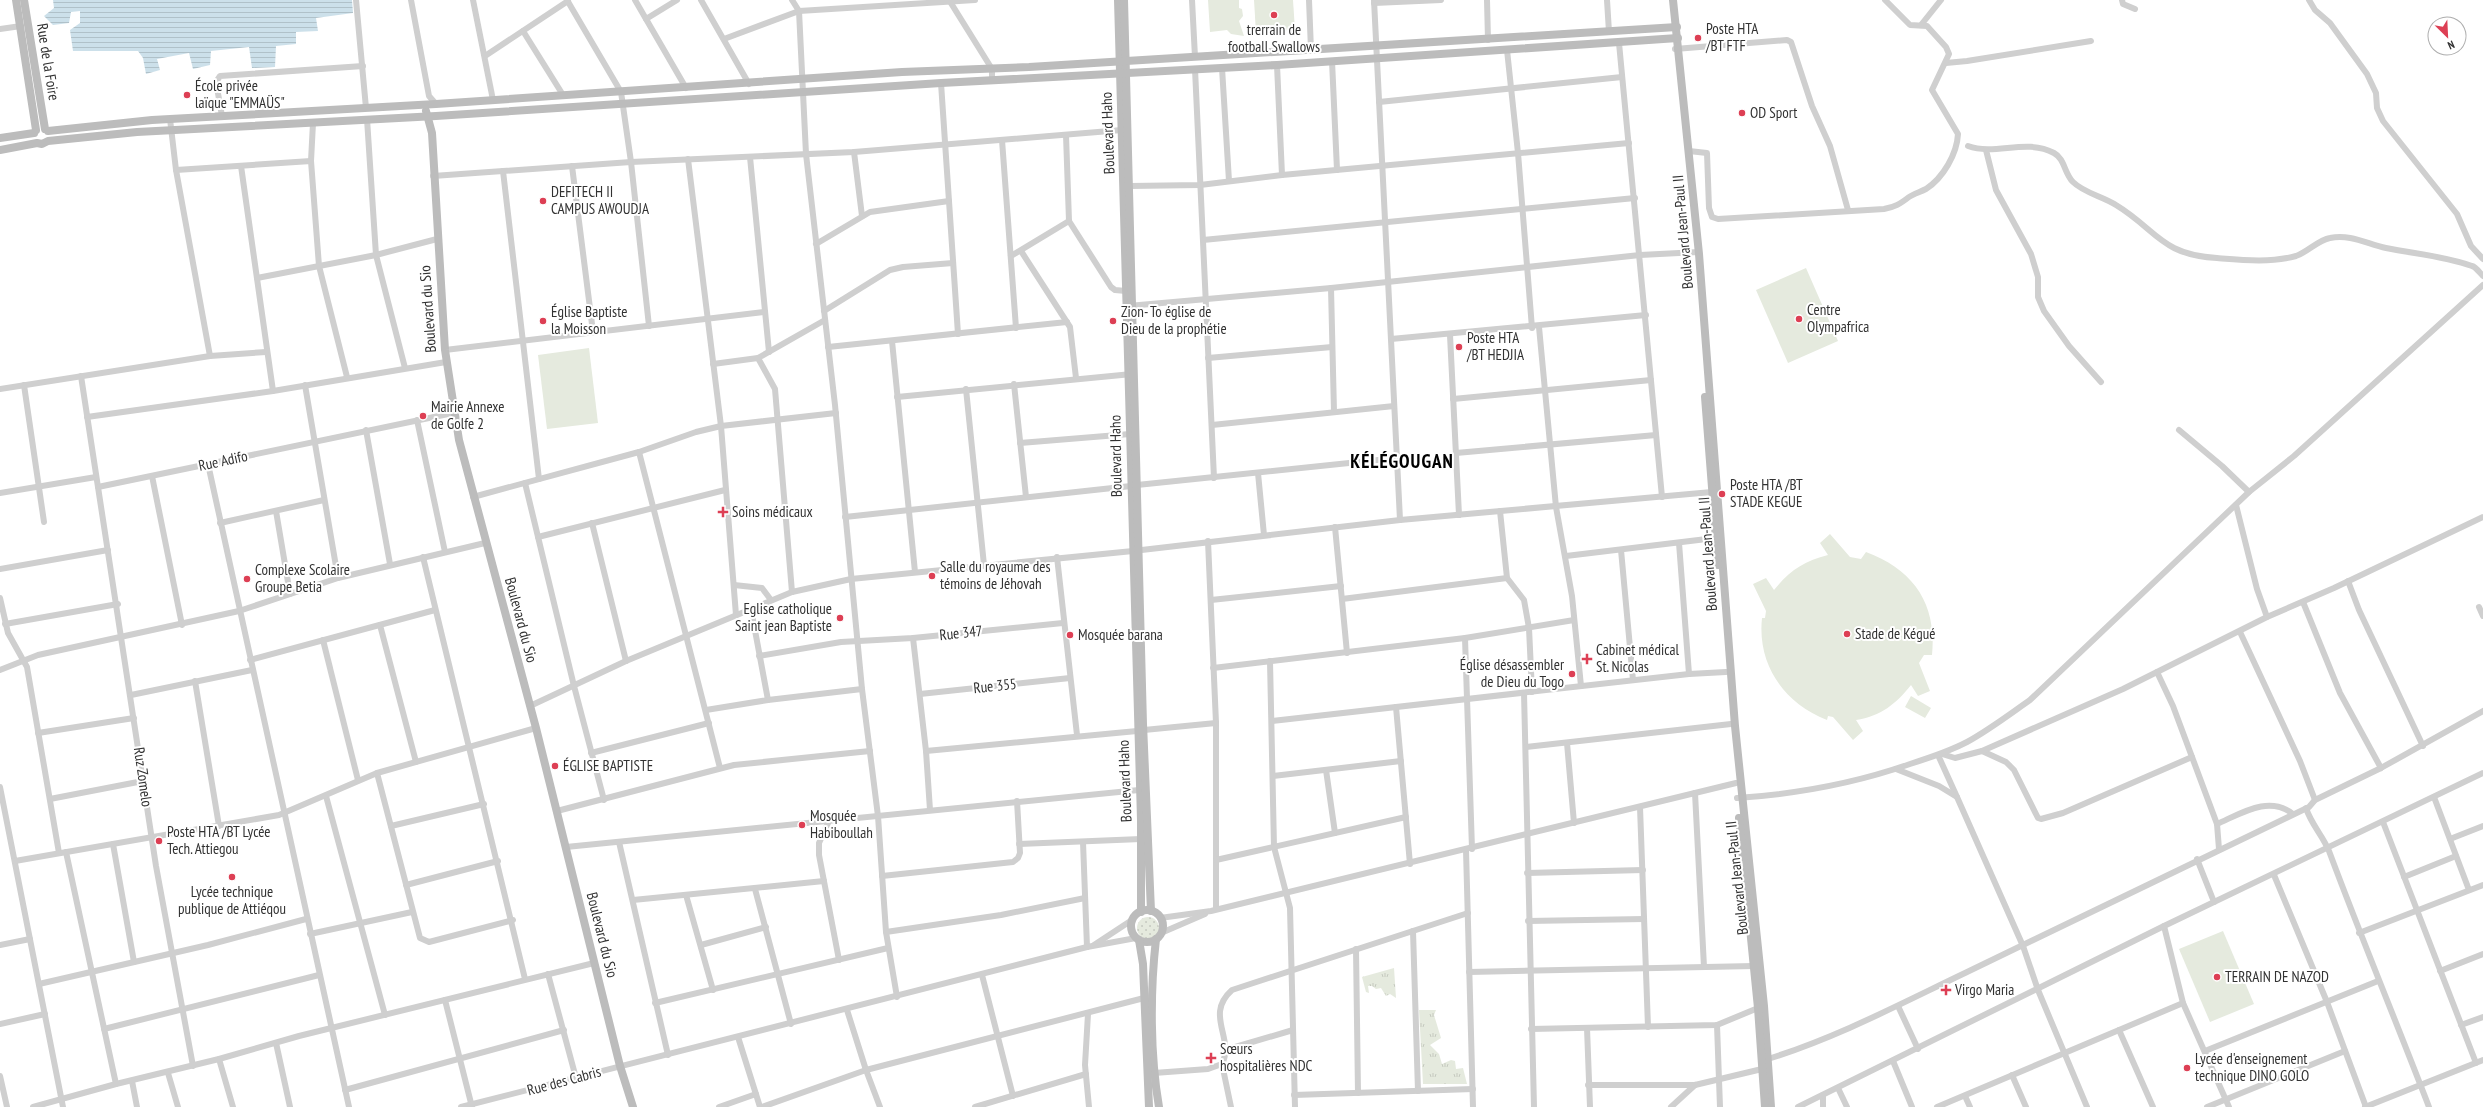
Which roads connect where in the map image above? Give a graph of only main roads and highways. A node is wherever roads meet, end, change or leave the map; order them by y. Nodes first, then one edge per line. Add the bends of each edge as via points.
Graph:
1 (16, 0) edge
2 (24, 0) edge
3 (1118, 0) edge
4 (1124, 0) edge
5 (1669, 0) edge
6 (1673, 0) edge
7 (1674, 28) junction
8 (1676, 39) junction
9 (1677, 49) junction
10 (1123, 61) junction
11 (1124, 74) junction
12 (436, 104) junction
13 (425, 105) junction
14 (426, 116) junction
15 (436, 116) junction
16 (46, 130) junction
17 (35, 132) junction
18 (432, 133) junction
19 (0, 138) edge
20 (48, 141) junction
21 (37, 143) junction
22 (0, 150) edge
23 (1697, 252) junction
24 (1130, 306) junction
25 (1140, 731) junction
26 (1740, 798) junction
27 (1151, 911) junction
28 (1140, 912) junction
29 (1158, 936) junction
30 (1138, 939) junction
31 (633, 1107) edge
32 (1149, 1107) edge
33 (1159, 1107) edge
34 (1765, 1107) edge
35 (1771, 1107) edge

1 - 17 main road
2 - 16 main road, Rue de la Foire
3 - 10 main road, Boulevard Haho
4 - 10 main road, Boulevard Haho
5 - 7 main road, Boulevard Jean-Paul II
6 - 7 main road, Boulevard Jean-Paul II
7 - 8 main road, Boulevard Jean-Paul II
7 - 10 main road
8 - 9 main road, Boulevard Jean-Paul II
8 - 11 main road
9 - 23 main road, Boulevard Jean-Paul II
9 - 23 main road, Boulevard Jean-Paul II
10 - 11 main road, Boulevard Haho
10 - 12 main road via 902,72
11 - 15 main road via 941,83
11 - 24 main road, Boulevard Haho via 1130,186
11 - 24 main road, Boulevard Haho via 1122,130 1126,291
12 - 13 main road
12 - 15 main road, Boulevard du Sio
13 - 14 main road, Boulevard du Sio
13 - 16 main road via 137,121
14 - 15 main road
14 - 18 main road, Boulevard du Sio
14 - 20 main road
15 - 18 main road, Boulevard du Sio
16 - 17 main road
16 - 20 main road
17 - 19 main road
17 - 21 main road via 34,139
18 - 31 main road, Boulevard du Sio via 445,350 453,413 485,543 536,728 620,1066
20 - 21 main road
21 - 22 main road
23 - 26 main road, Boulevard Jean-Paul II
23 - 26 main road, Boulevard Jean-Paul II via 1715,538 1736,783
24 - 25 main road, Boulevard Haho
25 - 27 main road, Boulevard Haho
25 - 28 main road, Boulevard Haho
26 - 34 main road, Boulevard Jean-Paul II
26 - 35 main road, Boulevard Jean-Paul II
27 - 28 main road
27 - 29 main road via 1162,923
28 - 30 main road via 1132,920 1132,930
29 - 30 main road via 1148,942
29 - 33 main road via 1153,993 1154,1073
30 - 32 main road via 1144,998

